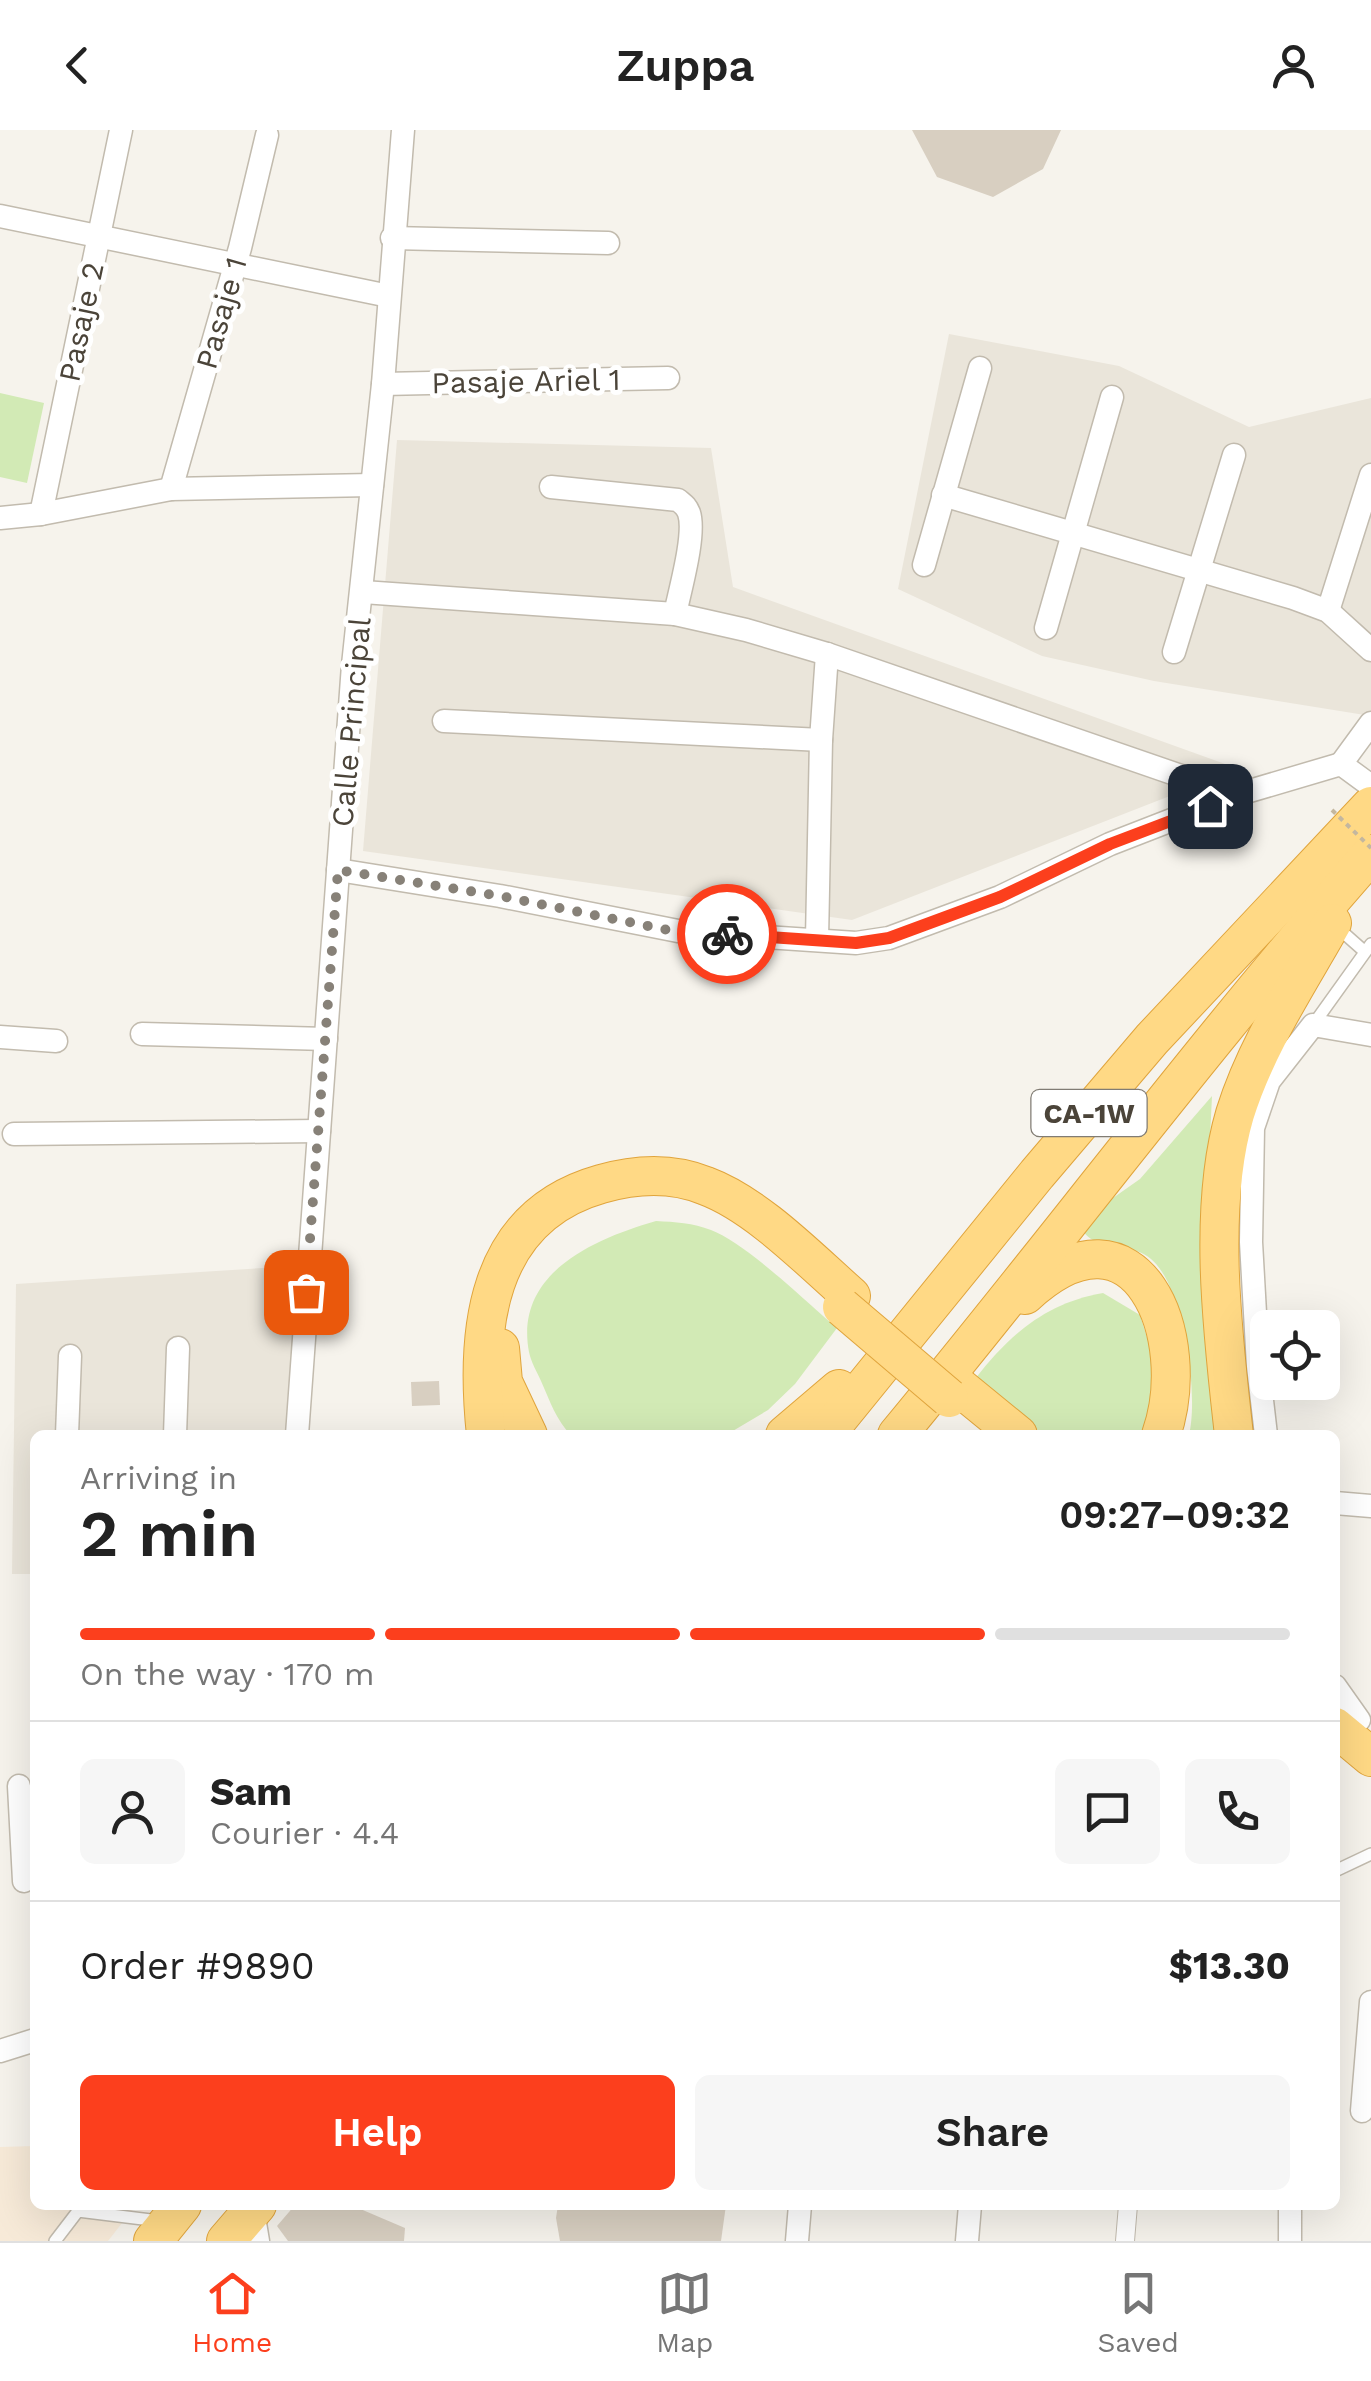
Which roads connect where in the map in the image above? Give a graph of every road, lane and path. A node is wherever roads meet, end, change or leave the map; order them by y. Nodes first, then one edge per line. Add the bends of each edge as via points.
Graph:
1 (122, 130) edge
2 (403, 130) edge
3 (267, 135) dead end
4 (0, 216) edge
5 (99, 236) junction
6 (392, 238) junction
7 (608, 242) dead end
8 (235, 264) junction
9 (389, 296) junction
10 (980, 368) dead end
11 (668, 378) dead end
12 (383, 384) junction
13 (1112, 397) dead end
14 (1234, 455) dead end
15 (1371, 475) edge
16 (372, 485) junction
17 (551, 487) dead end
18 (171, 490) junction
19 (943, 495) junction
20 (41, 514) junction
21 (0, 518) edge
22 (1076, 532) junction
23 (924, 565) dead end
24 (1200, 570) junction
25 (362, 592) junction
26 (1328, 611) junction
27 (676, 614) junction
28 (1046, 628) dead end
29 (1371, 650) edge
30 (1174, 652) dead end
31 (826, 654) junction
32 (444, 720) dead end
33 (1371, 723) edge
34 (821, 740) junction
35 (1341, 764) junction
36 (1371, 786) edge
37 (1236, 795) junction
38 (1371, 806) edge
39 (1332, 810) dead end
40 (1371, 852) edge
41 (338, 870) junction
42 (1332, 923) junction
43 (818, 939) junction
44 (1368, 948) edge
45 (1313, 1024) junction
46 (142, 1034) dead end
47 (1371, 1034) edge
48 (0, 1038) edge
49 (326, 1038) junction
50 (56, 1041) dead end
51 (320, 1131) junction
52 (14, 1134) dead end
53 (1037, 1174) junction
54 (847, 1302) junction
55 (975, 1341) junction
56 (178, 1348) dead end
57 (70, 1356) dead end
58 (924, 1413) edge
59 (67, 1430) edge
60 (174, 1430) edge
61 (297, 1430) edge
62 (486, 1430) edge
63 (526, 1430) edge
64 (791, 1430) edge
65 (828, 1430) edge
66 (975, 1430) edge
67 (997, 1430) edge
68 (1163, 1430) edge
69 (1234, 1430) edge
70 (1265, 1430) edge
71 (1340, 1503) edge
72 (1371, 1506) edge
73 (1350, 1720) edge
74 (1371, 1757) edge
75 (18, 1786) edge
76 (1371, 1854) edge
77 (1340, 1869) edge
78 (24, 1880) dead end
79 (1371, 2002) edge
80 (30, 2042) edge
81 (0, 2051) edge
82 (1362, 2111) dead end
83 (800, 2210) edge
84 (970, 2210) edge
85 (1128, 2210) edge
86 (1290, 2210) edge
87 (256, 2219) edge
88 (168, 2223) edge
89 (55, 2241) edge
90 (226, 2241) edge
91 (798, 2241) edge
92 (967, 2241) edge
93 (1125, 2241) edge
94 (1290, 2241) edge

1 - 5 street, Pasaje 2
2 - 6 street, Calle Principal
3 - 8 street, Pasaje 1
4 - 5 street
5 - 8 street
5 - 20 street, Pasaje 2
6 - 7 street
6 - 9 street, Calle Principal
8 - 9 street
8 - 18 street, Pasaje 1
9 - 12 street, Calle Principal
10 - 19 street
11 - 12 street, Pasaje Ariel 1
12 - 16 street, Calle Principal
13 - 22 street
14 - 24 street
15 - 26 street
16 - 18 street
16 - 25 street, Calle Principal
17 - 27 street via 686,506 688,539
18 - 20 street
19 - 22 street
19 - 23 street
20 - 21 street
22 - 24 street
22 - 28 street
24 - 26 street
24 - 30 street
25 - 27 street
25 - 41 street, Calle Principal
26 - 29 street
27 - 31 street
31 - 34 street
31 - 37 street
32 - 34 street
33 - 35 street
34 - 43 street
35 - 36 street
35 - 37 street
37 - 43 street via 889,938
38 - 53 highway, CA-1W
39 - 40 path, bridge
40 - 42 highway
40 - 55 highway, CA-1W via 1151,1114
41 - 43 street via 678,932
41 - 49 street, Calle Principal
42 - 44 lane
42 - 69 highway via 1252,1068 1228,1143 1221,1230
44 - 45 lane
45 - 47 street
45 - 70 street via 1270,1081 1253,1128 1250,1200
46 - 49 street
48 - 50 street
49 - 51 street, Calle Principal
51 - 52 street
51 - 61 street, Calle Principal
53 - 64 highway via 848,1380
53 - 65 highway, CA-1W
54 - 58 highway
54 - 62 highway via 752,1213 709,1186 651,1175 579,1190 535,1220 494,1285 482,1338
54 - 63 highway via 715,1207 682,1194 648,1190 588,1202 542,1234 505,1299 503,1382
55 - 58 highway, CA-1W
55 - 68 highway via 1052,1273 1086,1259 1121,1263 1150,1291 1165,1330 1172,1375
56 - 60 street
57 - 59 street
58 - 66 highway
58 - 67 highway
71 - 72 street
73 - 74 highway
75 - 78 street
76 - 77 lane
79 - 82 street
80 - 81 street
83 - 91 street
84 - 92 street
85 - 93 street
86 - 94 street
87 - 90 highway
88 - 89 lane via 78,2211

